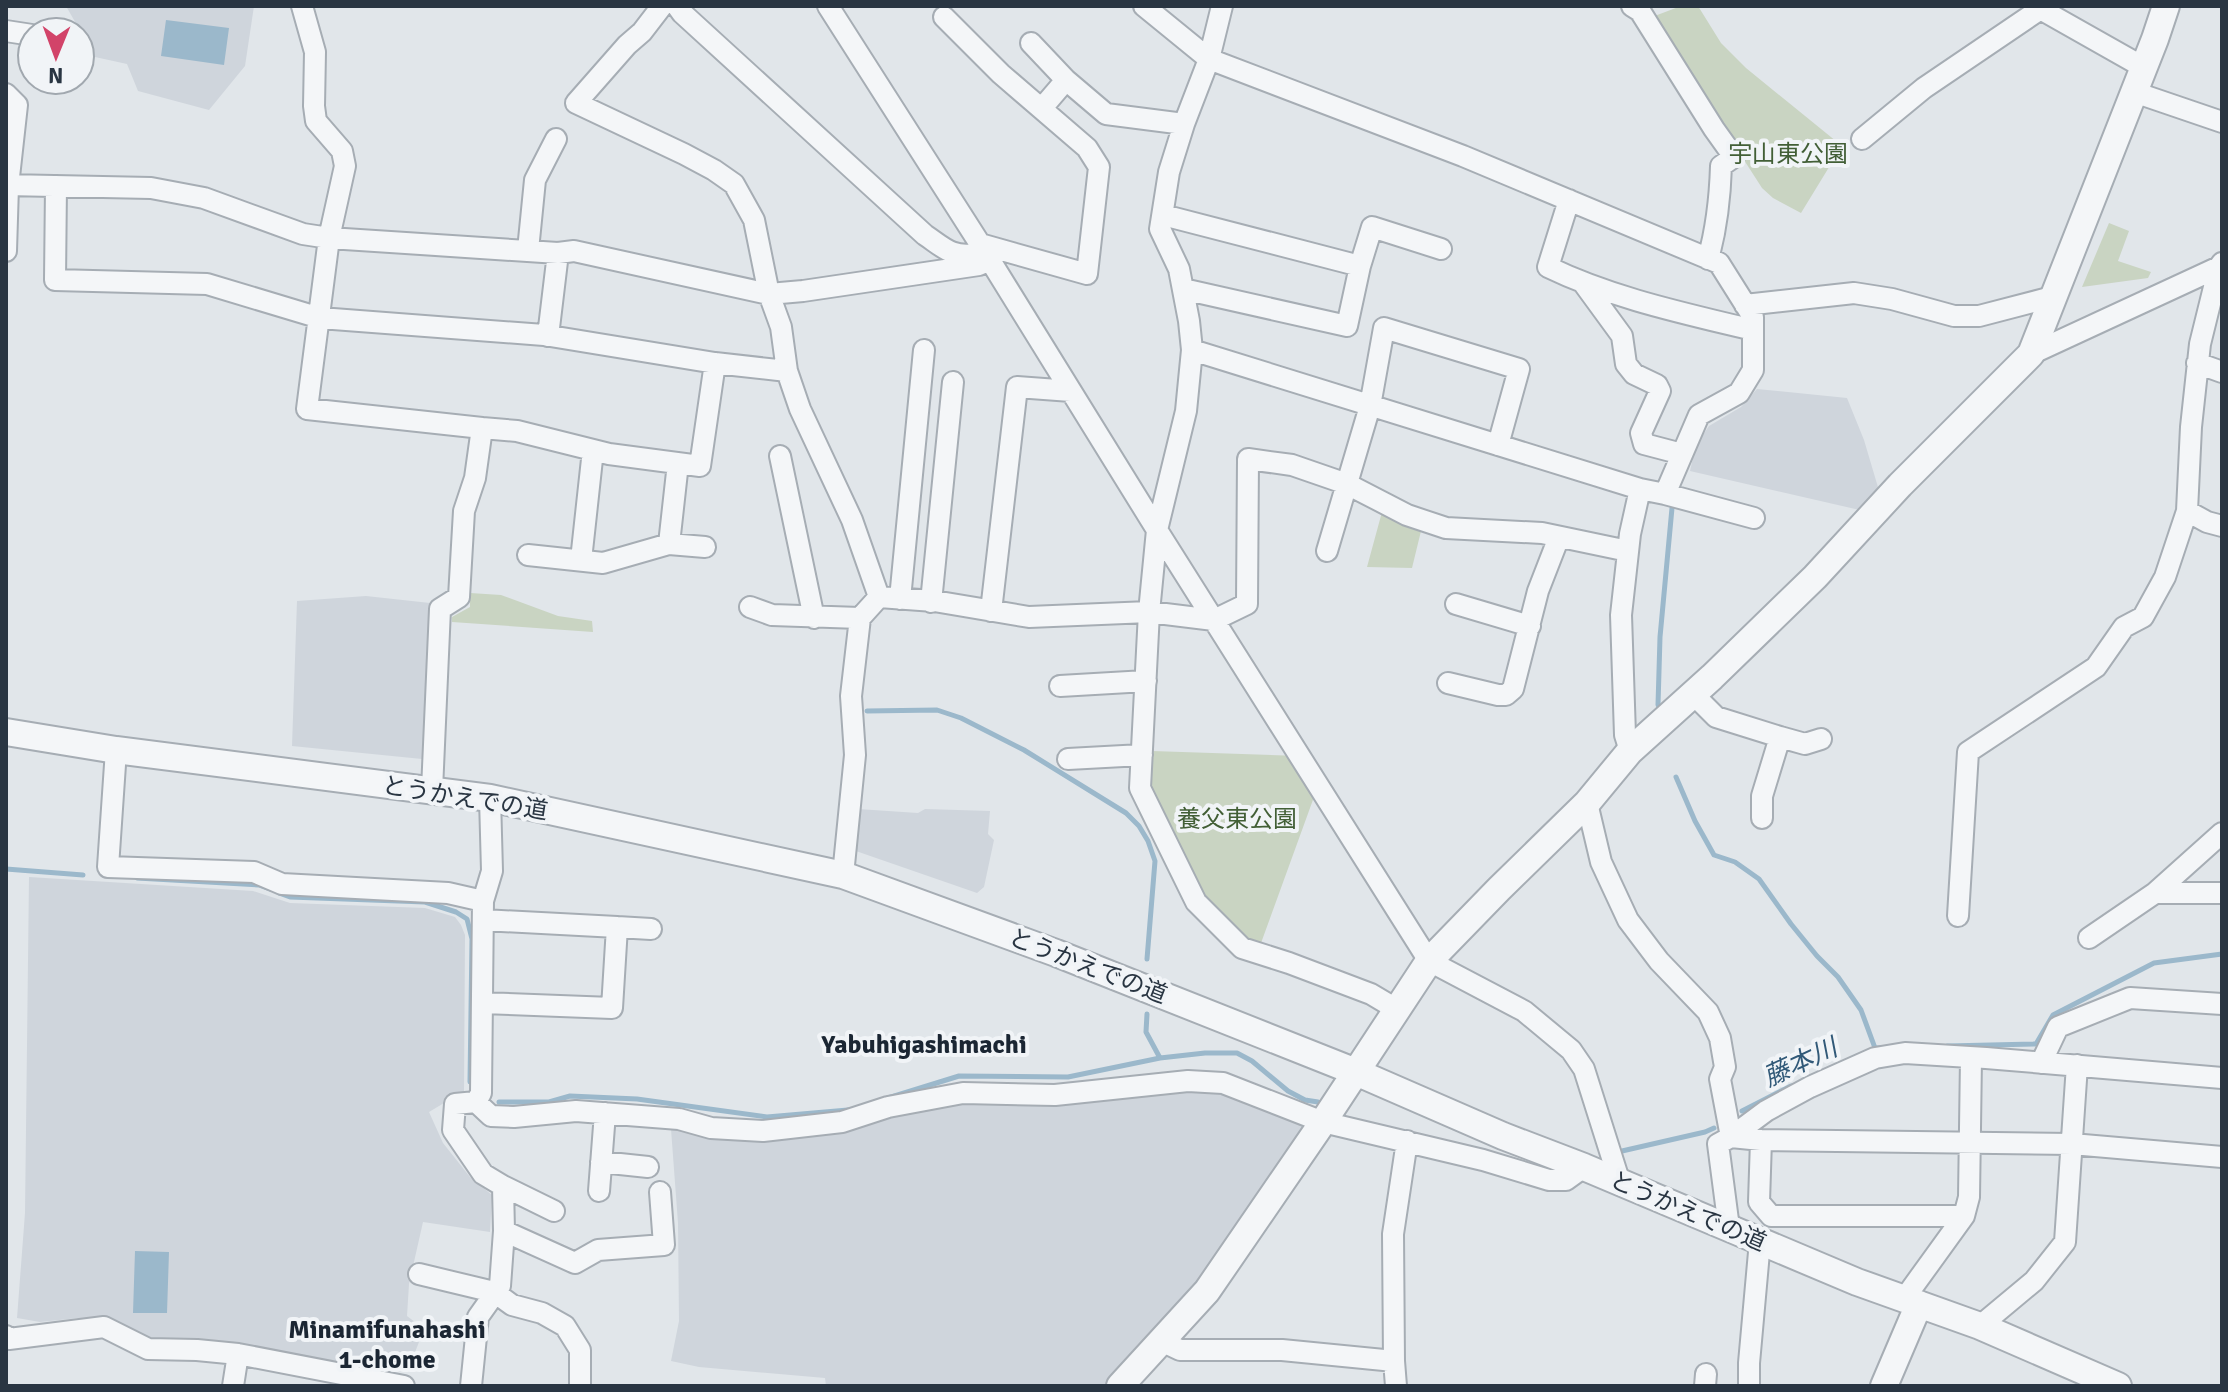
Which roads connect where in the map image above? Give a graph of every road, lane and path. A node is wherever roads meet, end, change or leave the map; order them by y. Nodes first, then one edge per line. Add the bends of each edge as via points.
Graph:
1 (302, 6) edge
2 (662, 6) edge
3 (677, 6) edge
4 (828, 6) edge
5 (1144, 6) edge
6 (1222, 6) edge
7 (2166, 6) edge
8 (2037, 8) edge
9 (1645, 9) edge
10 (941, 10) edge
11 (1031, 43) dead end
12 (1209, 59) junction
13 (2138, 79) junction
14 (1066, 80) junction
15 (6, 94) edge
16 (1042, 108) junction
17 (2222, 122) edge
18 (1184, 124) junction
19 (556, 139) dead end
20 (1862, 139) dead end
21 (7, 186) edge
22 (56, 186) junction
23 (1569, 200) junction
24 (1163, 215) junction
25 (329, 238) junction
26 (1441, 249) dead end
27 (528, 250) junction
28 (6, 251) edge
29 (558, 253) junction
30 (983, 256) junction
31 (1708, 259) junction
32 (2221, 265) edge
33 (1360, 266) junction
34 (1584, 284) junction
35 (1183, 289) junction
36 (769, 294) junction
37 (2056, 296) junction
38 (1745, 305) junction
39 (320, 318) junction
40 (1753, 330) junction
41 (548, 336) junction
42 (924, 350) dead end
43 (1192, 350) junction
44 (2031, 354) junction
45 (715, 363) junction
46 (2197, 363) junction
47 (787, 371) junction
48 (2222, 372) edge
49 (953, 382) dead end
50 (1071, 391) junction
51 (1370, 406) junction
52 (482, 428) junction
53 (1498, 445) junction
54 (593, 450) junction
55 (1682, 454) junction
56 (780, 456) dead end
57 (678, 463) junction
58 (1347, 484) junction
59 (1640, 489) junction
60 (1665, 494) junction
61 (2187, 511) junction
62 (1754, 518) dead end
63 (2222, 526) edge
64 (1157, 530) junction
65 (1559, 537) junction
66 (669, 544) junction
67 (705, 547) dead end
68 (1327, 551) dead end
69 (1628, 551) junction
70 (528, 555) dead end
71 (581, 560) junction
72 (890, 598) junction
73 (931, 602) junction
74 (1456, 604) dead end
75 (750, 607) dead end
76 (991, 611) junction
77 (1149, 612) junction
78 (814, 618) junction
79 (860, 618) junction
80 (1214, 620) junction
81 (1530, 626) junction
82 (1146, 681) junction
83 (1448, 683) dead end
84 (1060, 686) dead end
85 (1693, 694) junction
86 (6, 732) edge
87 (1780, 737) junction
88 (1821, 739) dead end
89 (116, 750) junction
90 (1630, 751) junction
91 (1142, 755) junction
92 (1068, 759) dead end
93 (432, 790) junction
94 (490, 798) junction
95 (1587, 803) junction
96 (1762, 818) dead end
97 (2222, 833) edge
98 (843, 875) junction
99 (2155, 893) junction
100 (2222, 893) edge
101 (483, 910) junction
102 (1958, 916) dead end
103 (617, 927) junction
104 (651, 929) dead end
105 (2089, 938) dead end
106 (1429, 961) junction
107 (482, 1003) junction
108 (2222, 1004) edge
109 (1398, 1010) junction
110 (1971, 1058) junction
111 (2041, 1063) junction
112 (2077, 1065) junction
113 (1356, 1072) junction
114 (2222, 1078) edge
115 (476, 1102) junction
116 (605, 1113) junction
117 (1323, 1122) junction
118 (1731, 1137) junction
119 (1761, 1140) junction
120 (1407, 1141) junction
121 (1970, 1142) junction
122 (2072, 1144) junction
123 (2222, 1157) edge
124 (601, 1162) junction
125 (648, 1167) dead end
126 (1584, 1167) junction
127 (1620, 1183) junction
128 (503, 1186) junction
129 (599, 1191) dead end
130 (660, 1192) dead end
131 (554, 1211) dead end
132 (1964, 1216) junction
133 (1729, 1228) junction
134 (504, 1231) junction
135 (1760, 1241) junction
136 (419, 1274) dead end
137 (494, 1292) junction
138 (1912, 1302) junction
139 (1980, 1326) junction
140 (7, 1338) edge
141 (1161, 1341) junction
142 (238, 1354) junction
143 (1394, 1361) junction
144 (233, 1386) edge
145 (404, 1386) edge
146 (471, 1386) edge
147 (580, 1386) edge
148 (1120, 1386) edge
149 (1396, 1386) edge
150 (1749, 1386) edge
151 (1884, 1386) edge
152 (2118, 1386) edge

1 - 25 street via 315,52 316,121 342,151 345,166
2 - 36 street via 576,103 734,184 754,220
3 - 30 street via 925,235 948,251
4 - 30 street
5 - 12 street
6 - 12 street
7 - 13 street
8 - 13 street
8 - 20 street
9 - 31 street via 1734,157 1721,166 1717,230
10 - 16 street via 1001,74
11 - 14 street
12 - 18 street
12 - 23 street
13 - 17 street
13 - 37 street
14 - 16 street
14 - 18 street via 1106,114
15 - 21 street via 17,105
16 - 30 street via 1087,148 1099,167 1087,274
18 - 24 street
19 - 27 street via 535,180
21 - 22 street
21 - 28 street
22 - 25 street via 151,188 204,198 303,234
22 - 39 street via 55,280 207,284
23 - 31 street
23 - 34 street via 1548,267
24 - 33 street
24 - 35 street via 1160,229
25 - 27 street
25 - 39 street
26 - 33 street via 1372,227
27 - 29 street
29 - 36 street via 593,253
29 - 41 street
30 - 36 street
30 - 50 street
31 - 38 street via 1719,263
32 - 44 street
32 - 46 street
33 - 35 street via 1347,326
34 - 40 street
34 - 55 street via 1622,336 1626,364 1660,391 1641,433 1644,444
35 - 43 street
36 - 47 street via 781,327
37 - 38 street via 1979,316 1954,316 1854,293
37 - 44 street
38 - 40 street
39 - 41 street
39 - 52 street via 307,409
40 - 55 street via 1753,370 1739,393 1699,415
41 - 45 street
42 - 72 street
43 - 51 street
43 - 64 street via 1186,411
44 - 85 street via 1815,577
45 - 47 street
45 - 57 street via 700,466
46 - 48 street
46 - 61 street
47 - 72 street
49 - 73 street
50 - 64 street
50 - 76 street via 1017,387
51 - 53 street
51 - 53 street via 1384,328 1519,369
51 - 58 street
52 - 54 street
52 - 93 street via 464,511 459,597 440,609
53 - 59 street
54 - 57 street
54 - 71 street
55 - 60 street
56 - 78 street
57 - 66 street
58 - 65 street via 1446,528
58 - 68 street
58 - 80 street via 1292,465 1248,459 1247,604
59 - 60 street
59 - 69 street
60 - 62 street
61 - 63 street
61 - 102 street via 2165,577 2143,617 2124,627 2096,667 1968,752
64 - 77 street
64 - 80 street
65 - 69 street
65 - 81 street
66 - 67 street
66 - 71 street via 603,563
69 - 90 street via 1621,615
70 - 71 street
72 - 73 street
72 - 79 street
73 - 76 street
74 - 81 street
75 - 78 street via 772,615
76 - 77 street via 1029,617
77 - 80 street
77 - 82 street
78 - 79 street
79 - 98 street via 851,696 855,755
80 - 106 street
81 - 83 street via 1513,689 1506,695
82 - 84 street
82 - 91 street
85 - 87 street via 1716,717
85 - 90 street
86 - 89 street, とうかえでの道
87 - 88 street via 1805,744
87 - 96 street via 1762,796
89 - 93 street, とうかえでの道
89 - 101 street via 108,867 254,872 282,884 448,893
90 - 95 street
91 - 92 street
91 - 109 street via 1140,788 1196,902 1242,948 1371,994
93 - 94 street, とうかえでの道
94 - 98 street, とうかえでの道
94 - 101 street via 492,871
95 - 106 street
95 - 118 street via 1601,862 1628,920 1708,1012 1720,1038 1725,1067 1720,1079
97 - 99 street
98 - 113 street, とうかえでの道
99 - 100 street
99 - 105 street
101 - 103 street
101 - 107 street
103 - 104 street
103 - 107 street via 612,1008
106 - 109 street
106 - 127 street via 1524,1011 1571,1050 1584,1069
107 - 115 street via 481,1093
108 - 111 street via 2130,998 2058,1027
109 - 113 street
110 - 111 street
110 - 118 street via 1905,1053 1875,1058 1766,1111
110 - 121 street
111 - 112 street
112 - 114 street
112 - 122 street
113 - 117 street
113 - 126 street, とうかえでの道
115 - 116 street via 491,1116
115 - 128 street via 455,1104 453,1130 483,1174
116 - 117 street via 763,1131 842,1122 963,1093 1055,1095 1188,1081 1223,1083
116 - 124 street
117 - 120 street
117 - 141 street via 1207,1291
118 - 119 street
118 - 133 street via 1718,1144
119 - 121 street
119 - 132 street via 1759,1202 1771,1216
120 - 126 street via 1549,1180 1566,1180
120 - 143 street via 1393,1234
121 - 122 street
121 - 132 street
122 - 123 street
122 - 139 street via 2065,1242 2034,1281
124 - 125 street
124 - 129 street
126 - 127 street, とうかえでの道
127 - 133 street, とうかえでの道
128 - 131 street
128 - 134 street
130 - 134 street via 664,1245 598,1250 575,1263
132 - 138 street
133 - 135 street, とうかえでの道
134 - 137 street via 500,1286
135 - 138 street, とうかえでの道
135 - 150 street
136 - 137 street
137 - 146 street via 478,1317
137 - 147 street via 565,1326 580,1350
138 - 139 street, とうかえでの道
138 - 151 street
139 - 152 street, とうかえでの道
140 - 142 street via 104,1327 148,1349
141 - 143 street via 1180,1350 1282,1350
141 - 148 street
142 - 144 street
142 - 145 street
143 - 149 street

